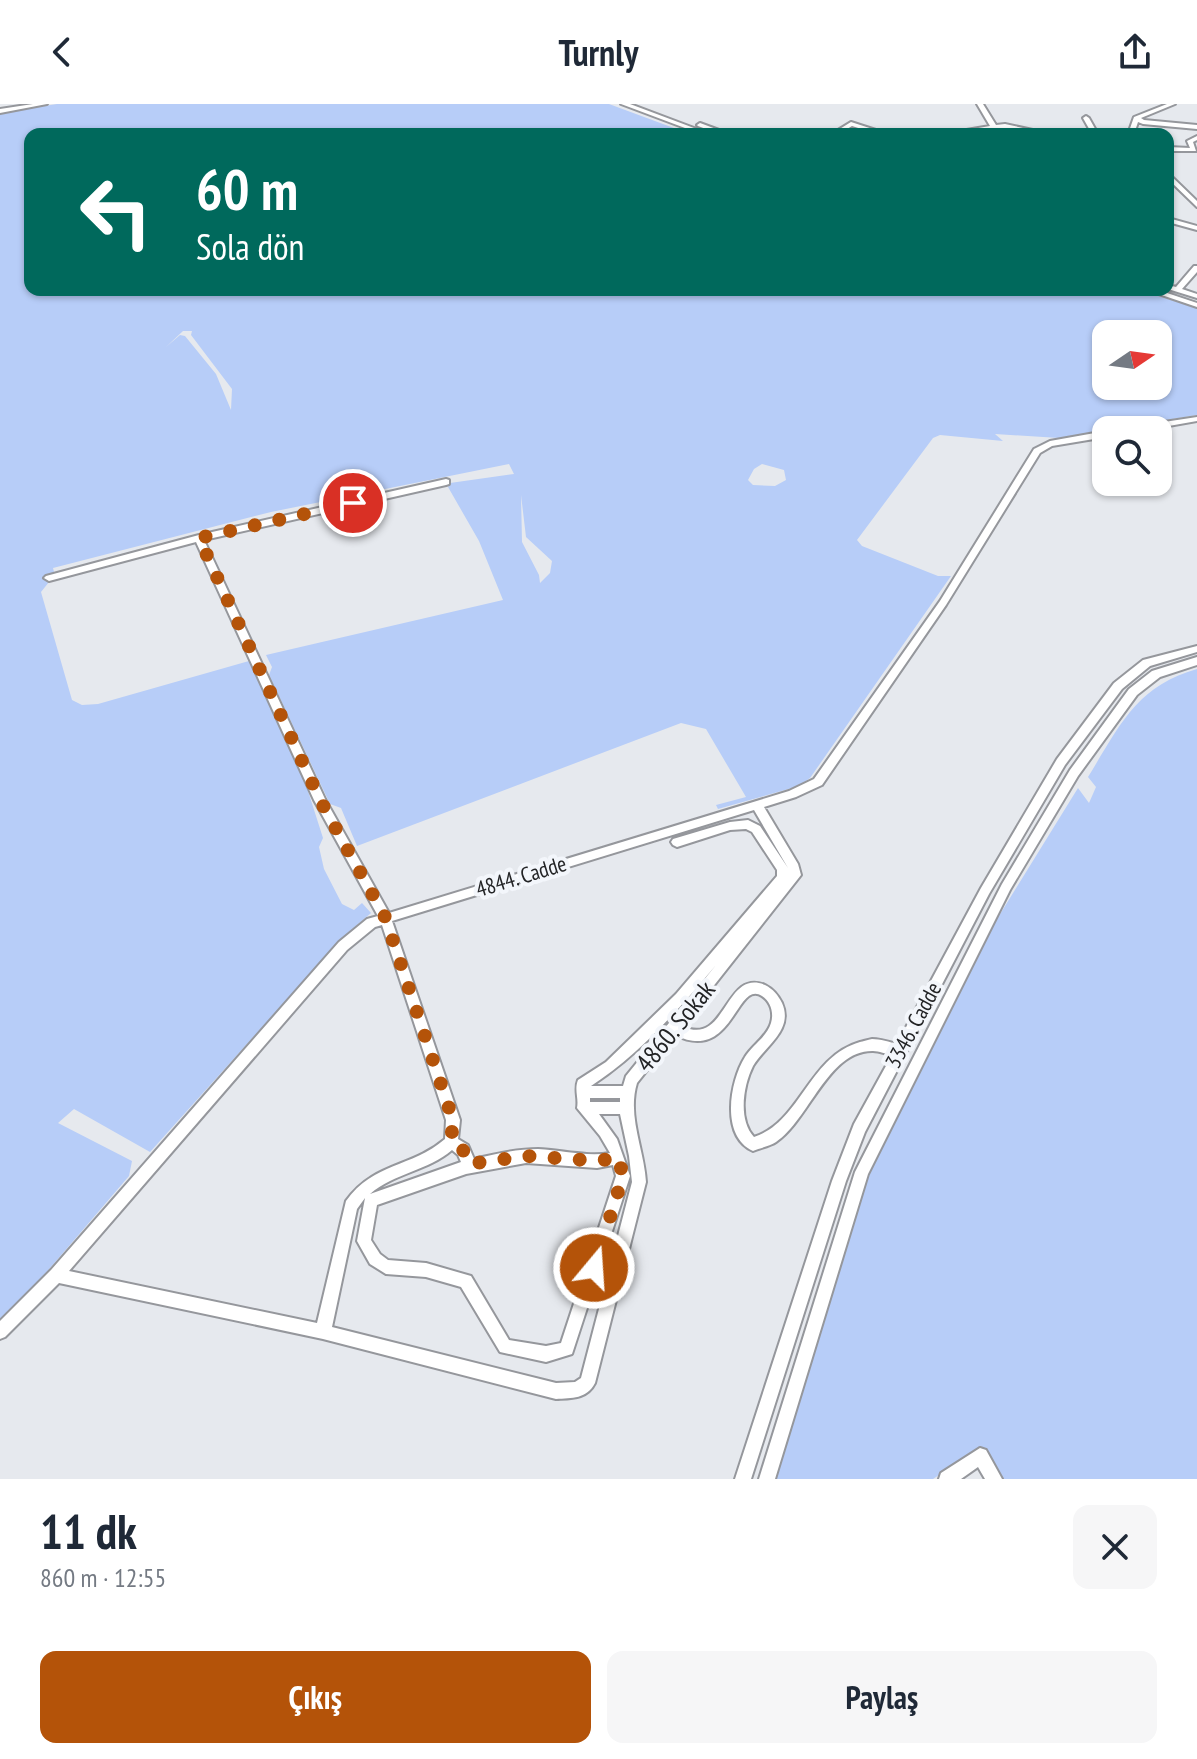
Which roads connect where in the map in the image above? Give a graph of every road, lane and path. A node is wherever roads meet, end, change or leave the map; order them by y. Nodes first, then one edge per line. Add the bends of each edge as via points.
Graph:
1 (44, 104) edge
2 (624, 104) edge
3 (643, 104) edge
4 (980, 104) edge
5 (1172, 104) edge
6 (0, 111) edge
7 (1086, 115) dead end
8 (1140, 120) junction
9 (994, 127) junction
10 (1197, 127) edge
11 (690, 128) edge
12 (709, 128) edge
13 (845, 128) edge
14 (864, 128) edge
15 (987, 128) edge
16 (1025, 128) edge
17 (1092, 128) edge
18 (1135, 128) edge
19 (1167, 128) edge
20 (1197, 138) edge
21 (1193, 152) edge
22 (1174, 181) edge
23 (1197, 205) edge
24 (1174, 222) edge
25 (1197, 228) edge
26 (1197, 268) edge
27 (1174, 289) edge
28 (1177, 290) junction
29 (1169, 296) edge
30 (1197, 296) edge
31 (1197, 305) edge
32 (1197, 419) edge
33 (1172, 423) edge
34 (1092, 436) edge
35 (446, 482) dead end
36 (199, 538) junction
37 (49, 578) dead end
38 (1197, 649) edge
39 (1197, 661) edge
40 (757, 805) junction
41 (677, 842) dead end
42 (385, 917) junction
43 (673, 1028) junction
44 (899, 1050) junction
45 (582, 1092) junction
46 (625, 1092) junction
47 (584, 1108) junction
48 (625, 1108) junction
49 (451, 1142) junction
50 (618, 1157) junction
51 (469, 1164) junction
52 (56, 1275) junction
53 (0, 1332) edge
54 (323, 1332) junction
55 (743, 1479) edge
56 (767, 1479) edge
57 (947, 1479) edge
58 (994, 1479) edge

1 - 6 street
2 - 11 street
3 - 12 street
4 - 9 street
5 - 8 street
7 - 17 street
8 - 10 street
8 - 18 street
8 - 19 street
9 - 15 street
9 - 16 street
13 - 14 street
20 - 21 street via 1190,141
22 - 23 street
24 - 25 street
26 - 28 street
27 - 28 street
28 - 30 street
29 - 31 street
32 - 33 street
34 - 40 street, 4844. Cadde via 1037,451 943,603 823,776 804,790
35 - 36 street
36 - 37 street
36 - 42 street via 320,800
38 - 44 street, 3346. Cadde via 1147,663 1118,686 1061,762
39 - 56 street, 3346. Cadde via 1156,674 1133,692 1074,773 1006,887 862,1172
40 - 42 street, 4844. Cadde
40 - 43 street, 4860. Sokak via 794,867 792,882
41 - 45 street via 748,824 783,869 783,877 680,998 611,1066 590,1076
42 - 49 street via 453,1120
42 - 52 street, 4844. Cadde via 343,946
43 - 44 street via 705,1036 750,988 773,998 779,1012 776,1028 752,1057 737,1096 743,1135 753,1144 777,1132 814,1083 846,1054 880,1043
43 - 46 street, 4860. Sokak
44 - 55 street, 3346. Cadde via 839,1181
45 - 46 street
45 - 47 street
46 - 48 street, 4860. Sokak
47 - 48 street
47 - 50 street via 612,1141
48 - 54 street, 4860. Sokak via 639,1159 639,1182 587,1383 578,1390 556,1391
49 - 51 street via 463,1150
49 - 54 street via 432,1157 383,1175 357,1193
50 - 51 street via 599,1161 527,1156
50 - 51 street via 623,1176 572,1340 556,1354 505,1347 466,1281 386,1267 364,1241 371,1200
52 - 53 street, 4844. Cadde
52 - 54 street
57 - 58 street via 980,1456

